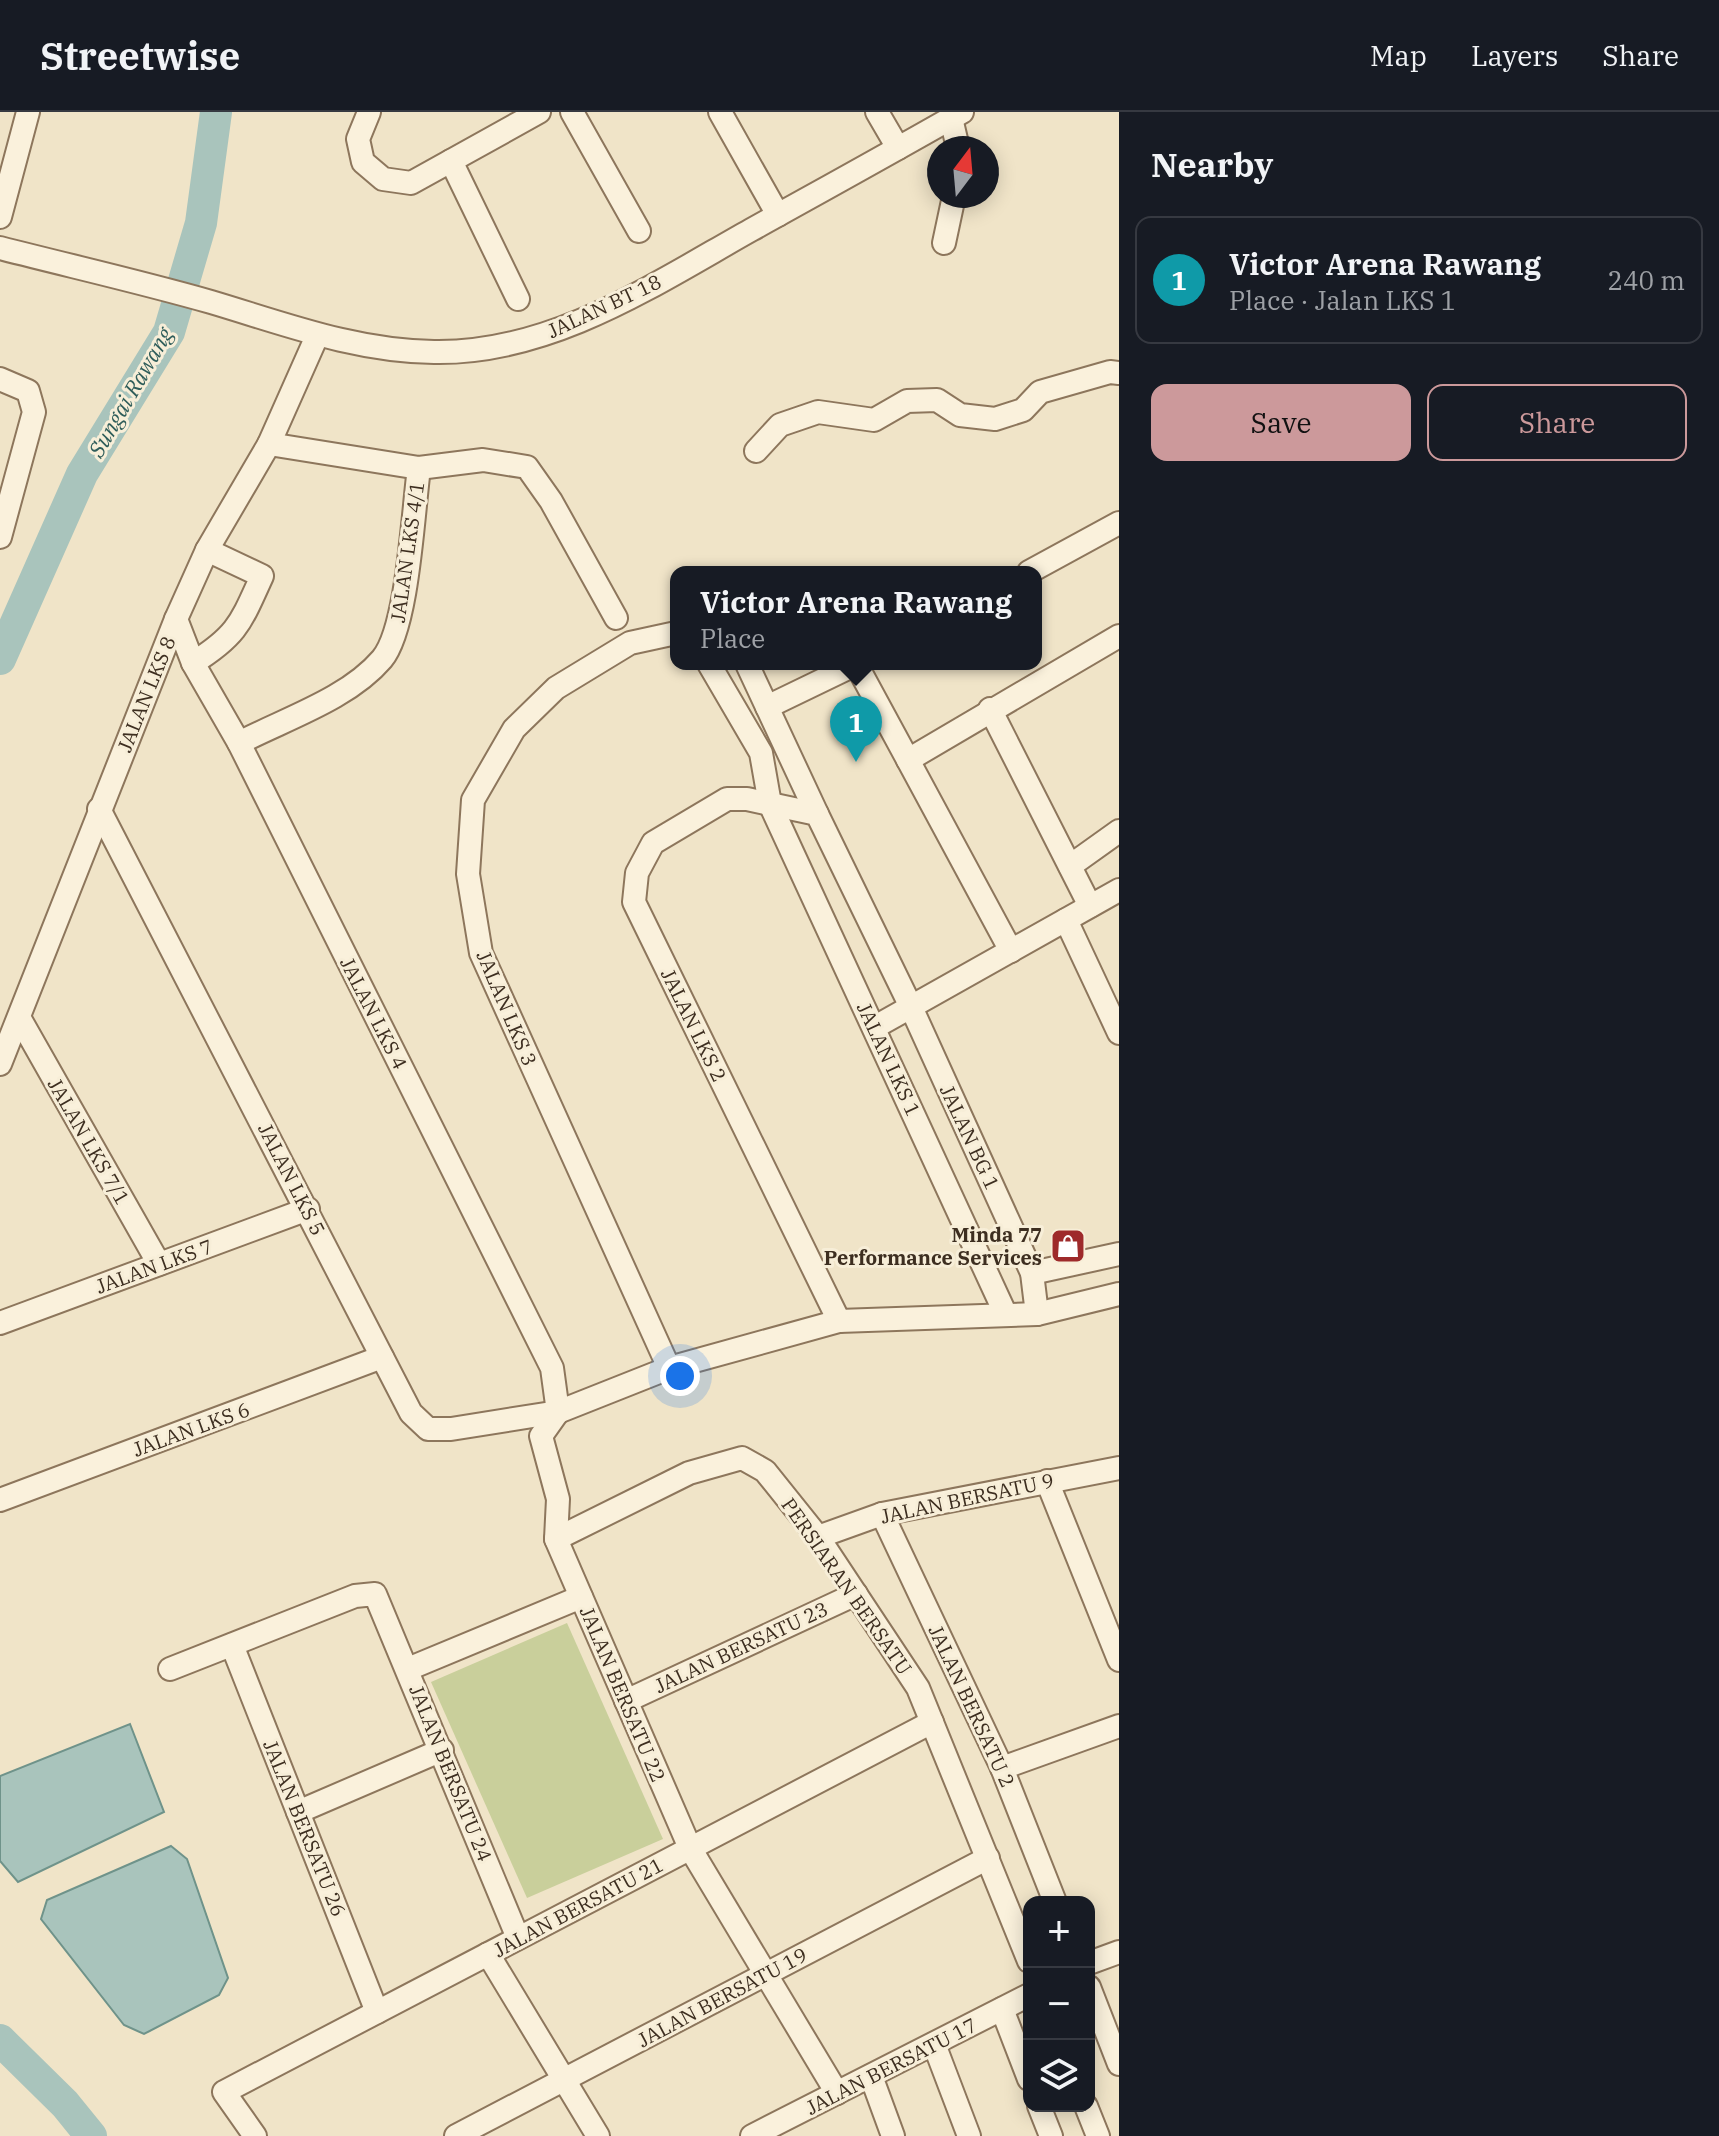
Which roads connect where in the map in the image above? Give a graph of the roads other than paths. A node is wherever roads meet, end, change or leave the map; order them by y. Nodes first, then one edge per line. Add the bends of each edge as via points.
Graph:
1 (28, 112) edge
2 (369, 112) edge
3 (539, 112) edge
4 (572, 112) edge
5 (720, 112) edge
6 (877, 112) edge
7 (956, 115) edge
8 (957, 136) edge
9 (898, 148) junction
10 (451, 161) junction
11 (951, 208) edge
12 (778, 215) junction
13 (0, 217) edge
14 (639, 231) dead end
15 (944, 243) dead end
16 (0, 248) edge
17 (518, 299) dead end
18 (317, 336) junction
19 (1119, 373) edge
20 (0, 379) edge
21 (269, 444) junction
22 (756, 451) dead end
23 (419, 468) junction
24 (1119, 523) edge
25 (0, 537) edge
26 (207, 550) junction
27 (1040, 566) edge
28 (616, 618) dead end
29 (176, 619) junction
30 (670, 634) edge
31 (1119, 636) edge
32 (193, 663) junction
33 (713, 670) edge
34 (750, 670) edge
35 (844, 670) edge
36 (859, 670) edge
37 (767, 707) junction
38 (990, 709) junction
39 (239, 743) junction
40 (908, 760) junction
41 (770, 804) junction
42 (99, 809) junction
43 (817, 814) junction
44 (1119, 831) edge
45 (1070, 866) junction
46 (1119, 890) edge
47 (1090, 906) junction
48 (1066, 920) junction
49 (1011, 951) junction
50 (911, 1007) junction
51 (20, 1019) junction
52 (875, 1027) junction
53 (1119, 1032) edge
54 (0, 1064) edge
55 (308, 1209) junction
56 (1119, 1254) edge
57 (159, 1264) junction
58 (1032, 1273) junction
59 (1119, 1294) edge
60 (1037, 1314) junction
61 (1006, 1315) junction
62 (839, 1321) junction
63 (0, 1323) edge
64 (382, 1357) junction
65 (669, 1368) junction
66 (558, 1412) junction
67 (1119, 1468) edge
68 (1047, 1481) junction
69 (0, 1500) edge
70 (882, 1514) junction
71 (818, 1537) junction
72 (556, 1539) junction
73 (856, 1594) junction
74 (581, 1597) junction
75 (1114, 1633) edge
76 (232, 1645) junction
77 (1119, 1660) edge
78 (170, 1669) dead end
79 (408, 1669) junction
80 (626, 1701) junction
81 (932, 1722) junction
82 (1119, 1726) edge
83 (442, 1750) junction
84 (1002, 1768) junction
85 (298, 1812) junction
86 (690, 1848) junction
87 (988, 1858) junction
88 (1053, 1896) edge
89 (518, 1938) junction
90 (1023, 1946) edge
91 (1119, 1952) edge
92 (488, 1954) junction
93 (1095, 1961) edge
94 (766, 1975) junction
95 (1023, 1998) edge
96 (1095, 2002) edge
97 (1002, 2009) junction
98 (377, 2012) junction
99 (934, 2044) junction
100 (1023, 2063) edge
101 (1119, 2064) edge
102 (871, 2076) junction
103 (563, 2080) junction
104 (837, 2093) junction
105 (1041, 2112) edge
106 (1088, 2112) edge
107 (255, 2136) edge
108 (456, 2136) edge
109 (598, 2136) edge
110 (752, 2136) edge
111 (893, 2136) edge
112 (969, 2136) edge
113 (1051, 2136) edge
114 (1098, 2136) edge

1 - 13 street
2 - 10 street via 358,139 363,162 383,179 411,183
3 - 10 street
4 - 14 street
5 - 12 street
6 - 9 street
7 - 8 street
7 - 9 street, JALAN BT 18
9 - 12 street, JALAN BT 18
10 - 17 street
11 - 15 street
12 - 18 street, JALAN BT 18 via 620,304 546,335 435,353
16 - 18 street, JALAN BT 18 via 211,302
18 - 21 street, JALAN LKS 8
19 - 22 street via 1040,392 1023,410 995,419 960,415 937,400 907,401 874,420 818,412 780,425
20 - 25 street via 28,391 34,412
21 - 23 street
21 - 26 street, JALAN LKS 8
23 - 28 street via 483,460 527,467
23 - 39 street, JALAN LKS 4/1 via 401,623 384,657 339,692
24 - 27 street
26 - 29 street, JALAN LKS 8
26 - 32 street via 262,576 225,643
29 - 32 street, JALAN LKS 4
29 - 42 street, JALAN LKS 8
30 - 65 street, JALAN LKS 3 via 630,643 556,688 514,729 473,800 468,874 481,953
31 - 38 street
32 - 39 street, JALAN LKS 4
33 - 41 street, JALAN LKS 1 via 761,753
34 - 37 street, JALAN BG 1
35 - 37 street
36 - 40 street
37 - 43 street, JALAN BG 1
38 - 40 street
38 - 45 street
39 - 66 street, JALAN LKS 4 via 552,1368
40 - 49 street
41 - 43 street, JALAN LKS 2
41 - 52 street, JALAN LKS 1
41 - 62 street, JALAN LKS 2 via 727,799 653,843 637,873 634,902
42 - 51 street, JALAN LKS 8
42 - 55 street, JALAN LKS 5
43 - 50 street, JALAN BG 1
44 - 45 street
45 - 47 street
46 - 47 street
47 - 48 street
48 - 49 street
48 - 53 street
49 - 50 street
50 - 52 street
50 - 58 street, JALAN BG 1
51 - 54 street, JALAN LKS 8
51 - 57 street, JALAN LKS 7/1
52 - 61 street, JALAN LKS 1
55 - 57 street, JALAN LKS 7
55 - 64 street, JALAN LKS 5
56 - 58 street
57 - 63 street, JALAN LKS 7
58 - 60 street, JALAN BG 1
59 - 60 street
60 - 61 street
61 - 62 street
62 - 65 street
64 - 66 street, JALAN LKS 5 via 411,1413 428,1429
64 - 69 street, JALAN LKS 6
65 - 66 street
66 - 72 street via 541,1436 558,1499
67 - 68 street, JALAN BERSATU 9
68 - 70 street, JALAN BERSATU 9
68 - 75 street
70 - 71 street, JALAN BERSATU 9
70 - 84 street, JALAN BERSATU 2
71 - 72 street, PERSIARAN BERSATU via 765,1471 742,1458 689,1473
71 - 73 street, PERSIARAN BERSATU
72 - 74 street, JALAN BERSATU 22
73 - 80 street, JALAN BERSATU 23
73 - 81 street, PERSIARAN BERSATU via 899,1656
74 - 79 street
74 - 80 street, JALAN BERSATU 22
75 - 77 street
76 - 78 street
76 - 79 street, JALAN BERSATU 24 via 355,1596 375,1594
76 - 85 street, JALAN BERSATU 26
79 - 83 street, JALAN BERSATU 24
80 - 86 street, JALAN BERSATU 22
81 - 86 street, JALAN BERSATU 21
81 - 87 street, PERSIARAN BERSATU
82 - 84 street
83 - 85 street
83 - 89 street, JALAN BERSATU 24
84 - 88 street, JALAN BERSATU 2
85 - 98 street, JALAN BERSATU 26
86 - 89 street, JALAN BERSATU 21
86 - 94 street, JALAN BERSATU 22
87 - 90 street, PERSIARAN BERSATU
87 - 94 street, JALAN BERSATU 19
89 - 92 street, JALAN BERSATU 21
91 - 93 street
92 - 98 street, JALAN BERSATU 21
92 - 103 street
94 - 103 street, JALAN BERSATU 19
94 - 104 street, JALAN BERSATU 22
95 - 97 street, JALAN BERSATU 17
96 - 101 street
97 - 99 street, JALAN BERSATU 17
97 - 100 street
98 - 107 street, JALAN BERSATU 21 via 224,2092
99 - 102 street, JALAN BERSATU 17
99 - 112 street
102 - 104 street, JALAN BERSATU 17
102 - 111 street
103 - 108 street, JALAN BERSATU 19
103 - 109 street
104 - 110 street, JALAN BERSATU 17
105 - 113 street
106 - 114 street

